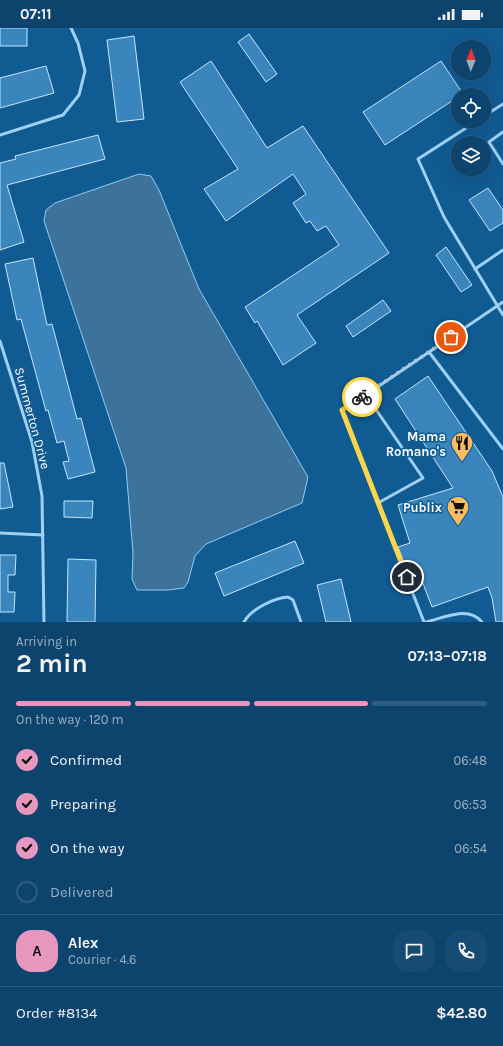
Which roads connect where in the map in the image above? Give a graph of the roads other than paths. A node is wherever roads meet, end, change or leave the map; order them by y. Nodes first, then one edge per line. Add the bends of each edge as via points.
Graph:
1 (70, 28) edge
2 (503, 105) edge
3 (491, 112) edge
4 (466, 128) edge
5 (503, 132) edge
6 (0, 135) edge
7 (503, 164) edge
8 (503, 250) edge
9 (475, 269) junction
10 (503, 302) edge
11 (497, 306) junction
12 (503, 315) edge
13 (0, 341) edge
14 (429, 352) junction
15 (366, 395) junction
16 (503, 449) edge
17 (378, 503) junction
18 (0, 533) edge
19 (43, 535) junction
20 (44, 622) edge
21 (244, 622) edge
22 (301, 622) edge
23 (425, 622) edge
24 (482, 622) edge

1 - 6 lane via 78,43 85,71 79,95 63,115
2 - 3 lane
4 - 9 lane via 418,159 444,217
5 - 7 lane via 489,142
8 - 9 lane
9 - 11 lane
10 - 11 lane
11 - 12 lane
11 - 14 lane
13 - 19 lane, Summerton Drive via 32,442 42,496
14 - 15 lane
14 - 16 lane
15 - 17 lane via 342,410
15 - 17 lane via 423,478
17 - 23 lane
18 - 19 lane
19 - 20 lane, Summerton Drive
21 - 22 lane via 248,615 278,599 288,597 293,600
23 - 24 lane via 470,613

